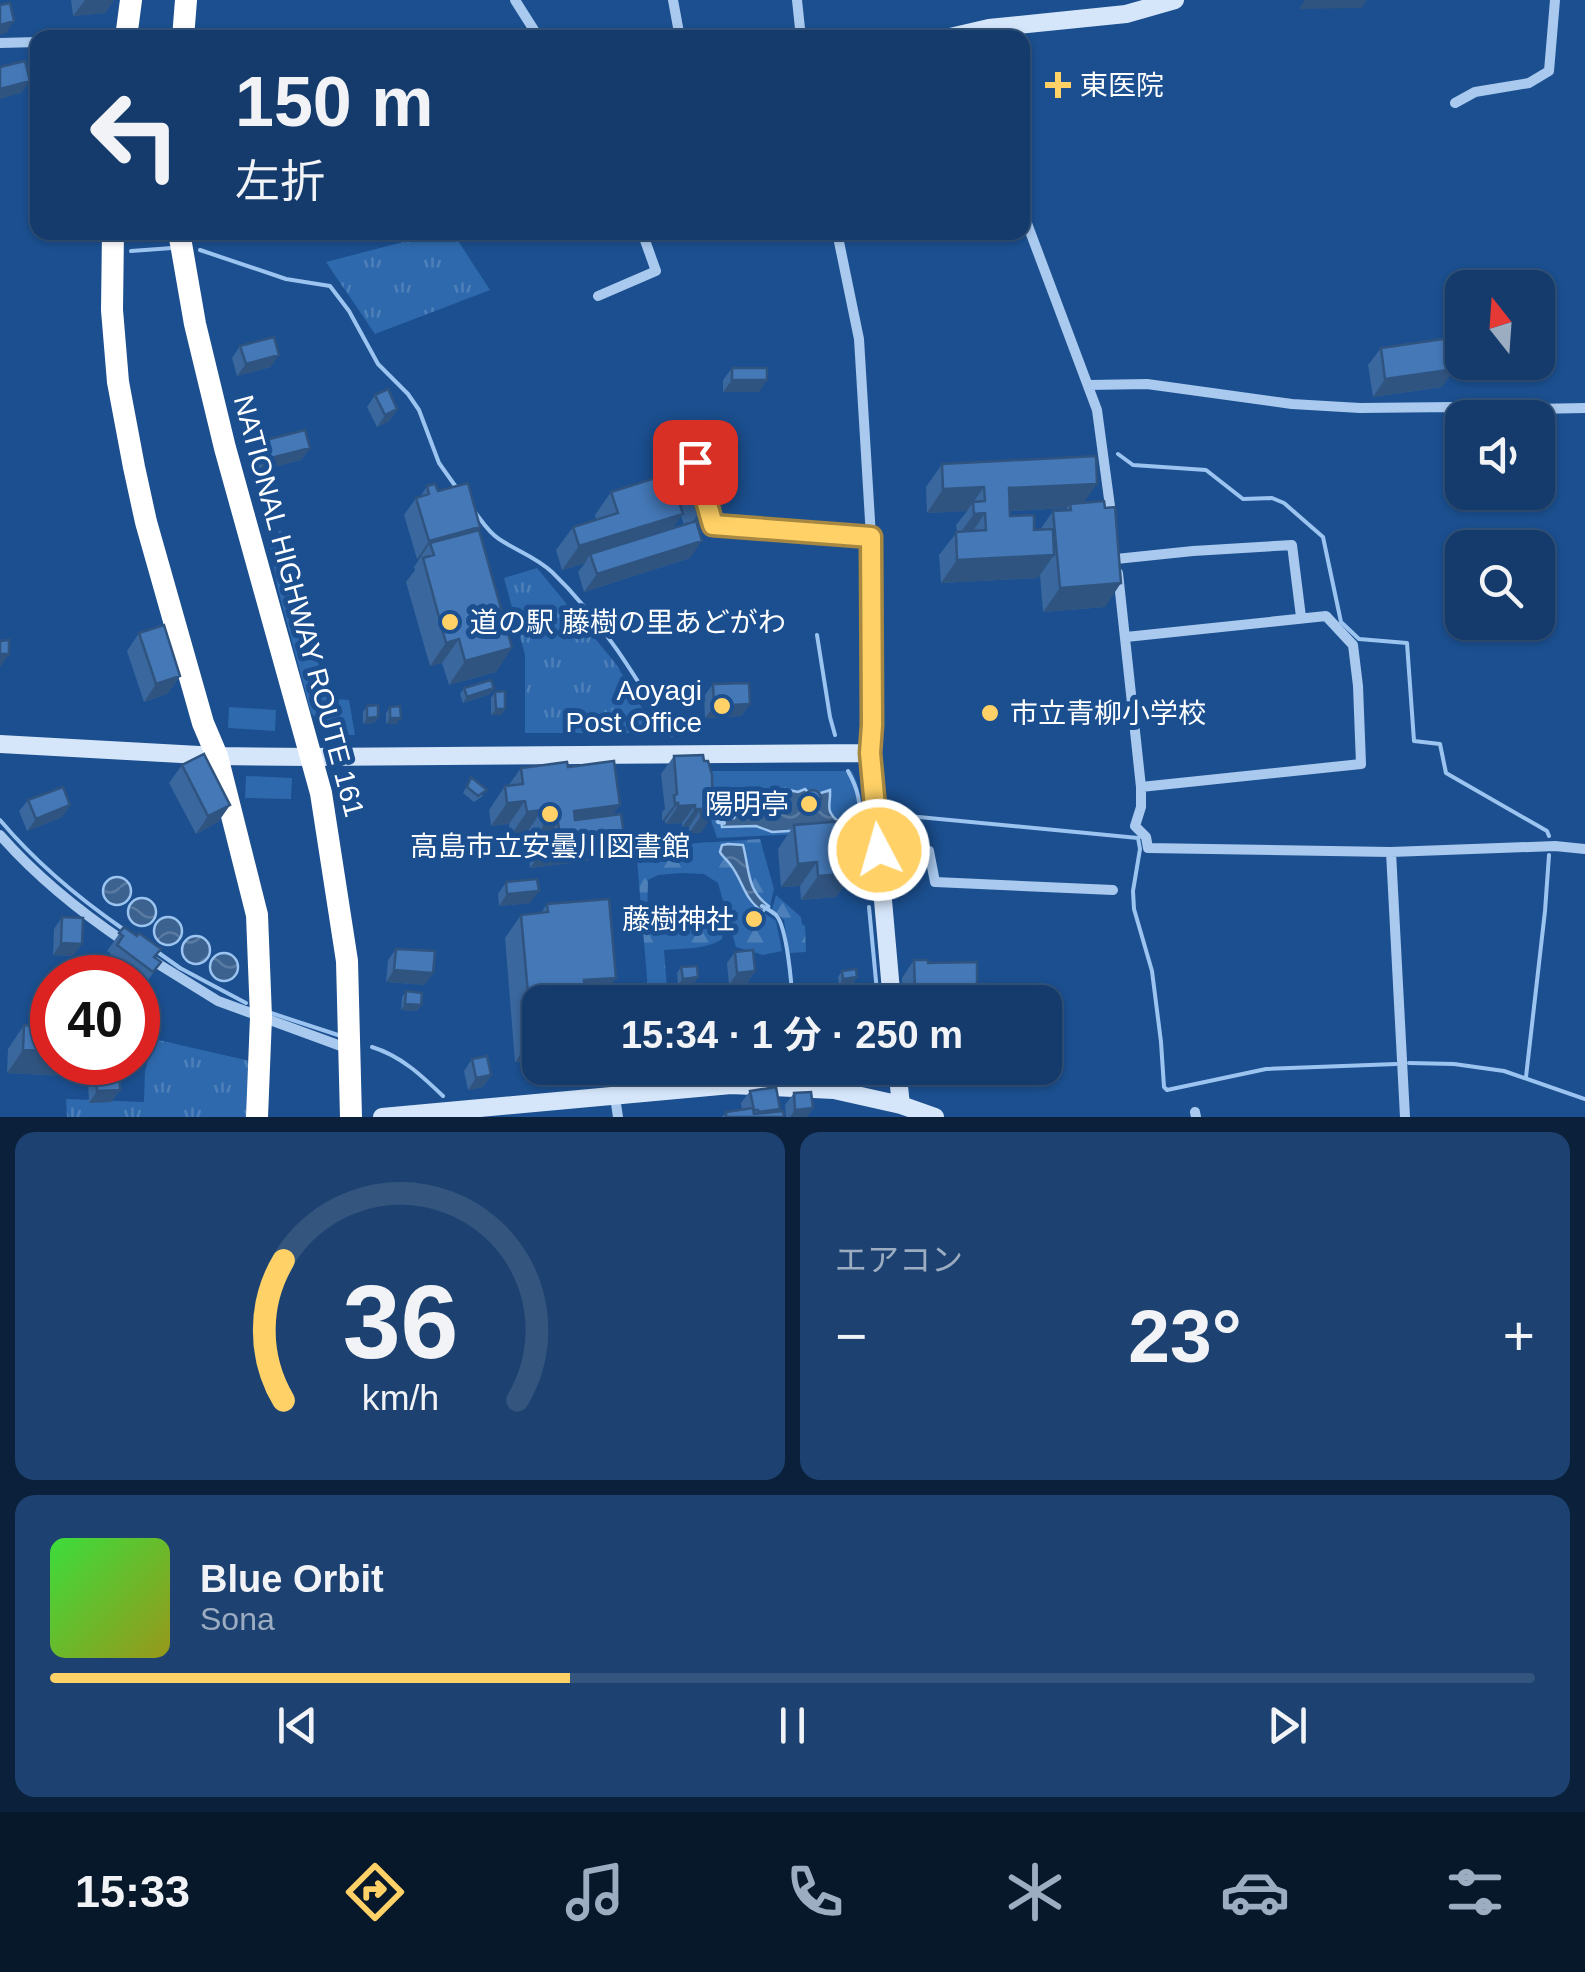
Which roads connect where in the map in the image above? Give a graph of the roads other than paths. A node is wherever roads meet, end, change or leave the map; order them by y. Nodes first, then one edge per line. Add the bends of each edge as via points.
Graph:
1 (132, 0) edge
2 (186, 0) edge
3 (514, 0) edge
4 (673, 0) edge
5 (798, 0) edge
6 (1176, 0) edge
7 (1555, 0) edge
8 (127, 30) edge
9 (183, 30) edge
10 (533, 30) edge
11 (679, 30) edge
12 (800, 30) edge
13 (980, 30) edge
14 (0, 42) edge
15 (30, 42) edge
16 (1455, 103) dead end
17 (1030, 231) edge
18 (112, 240) edge
19 (180, 240) edge
20 (645, 240) edge
21 (839, 240) edge
22 (598, 296) dead end
23 (1089, 384) junction
24 (1585, 408) edge
25 (704, 493) edge
26 (1112, 525) edge
27 (871, 537) junction
28 (1114, 542) edge
29 (1116, 559) junction
30 (1301, 617) junction
31 (1126, 637) junction
32 (872, 725) joint
33 (0, 744) edge
34 (870, 753) junction
35 (217, 756) junction
36 (312, 758) junction
37 (1141, 787) junction
38 (0, 834) edge
39 (1585, 849) edge
40 (879, 850) junction
41 (1390, 852) junction
42 (1113, 890) dead end
43 (891, 985) edge
44 (260, 1017) junction
45 (350, 1049) junction
46 (899, 1085) edge
47 (614, 1097) junction
48 (901, 1111) edge
49 (257, 1117) edge
50 (351, 1117) edge
51 (382, 1117) edge
52 (618, 1117) edge
53 (935, 1117) edge
54 (1405, 1117) edge

1 - 8 highway
2 - 9 highway
3 - 10 street
4 - 11 street
5 - 12 street
6 - 13 street via 1126,14
7 - 16 street via 1548,71 1529,83 1475,92
14 - 15 street
17 - 23 street
18 - 35 highway via 118,382 134,466
19 - 36 highway, NATIONAL HIGHWAY ROUTE 161 via 225,448
20 - 22 street via 656,270
21 - 27 street via 860,340
23 - 24 street via 1147,384 1360,408
23 - 26 street
25 - 27 street via 713,525
27 - 32 street
28 - 29 street
29 - 30 street via 1292,545
29 - 31 street
30 - 31 street
30 - 37 street via 1326,616 1352,645 1361,764
31 - 37 street
32 - 34 street
33 - 35 street
34 - 36 street
34 - 40 street
35 - 36 street
35 - 44 highway via 257,915
36 - 45 highway, NATIONAL HIGHWAY ROUTE 161 via 344,928
37 - 41 street via 1135,826 1148,848
38 - 44 street via 91,920 218,1001
39 - 41 street
40 - 42 street via 929,851 935,882
40 - 43 street
41 - 54 street
44 - 45 street
44 - 49 highway
45 - 50 highway, NATIONAL HIGHWAY ROUTE 161
46 - 48 street
47 - 48 street via 730,1085 834,1090
47 - 51 street
47 - 52 street
48 - 53 street

